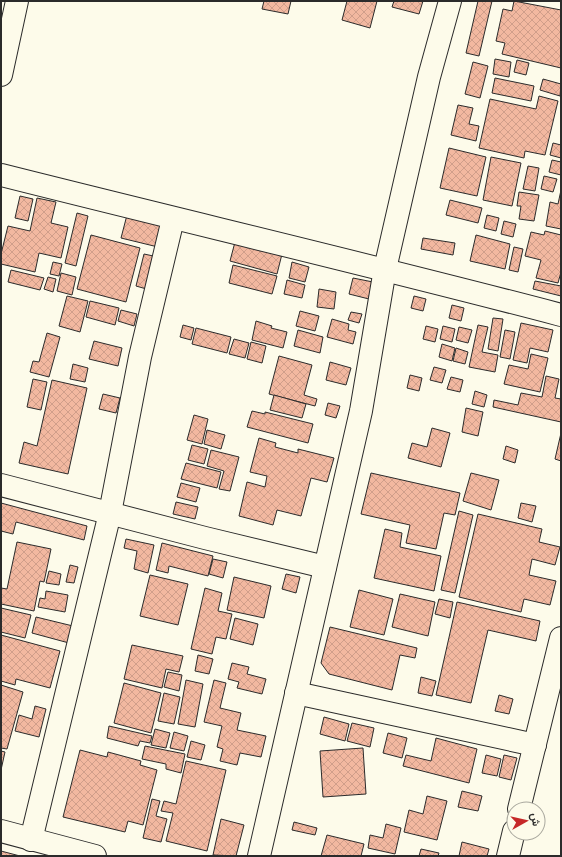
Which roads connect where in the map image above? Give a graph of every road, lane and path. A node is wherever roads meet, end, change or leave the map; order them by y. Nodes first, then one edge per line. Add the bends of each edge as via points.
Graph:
1 (17, 1) edge
2 (450, 1) edge
3 (1, 75) edge
4 (1, 175) edge
5 (173, 219) junction
6 (385, 269) junction
7 (561, 315) edge
8 (1, 485) edge
9 (110, 513) junction
10 (325, 567) junction
11 (561, 638) edge
12 (555, 691) edge
13 (296, 693) junction
14 (535, 745) junction
15 (522, 801) edge
16 (1, 831) edge
17 (31, 840) junction
18 (512, 841) edge
19 (95, 856) edge
20 (259, 856) edge
21 (508, 856) edge

1 - 3 street
2 - 6 street via 429,77
4 - 5 street
5 - 6 street
5 - 9 street via 140,357
6 - 7 street
6 - 10 street via 361,411
8 - 9 street
9 - 10 street
9 - 17 street
10 - 13 street
11 - 12 street
12 - 14 street
13 - 14 street
13 - 20 street
14 - 15 street
16 - 17 street
17 - 19 street
18 - 21 street

